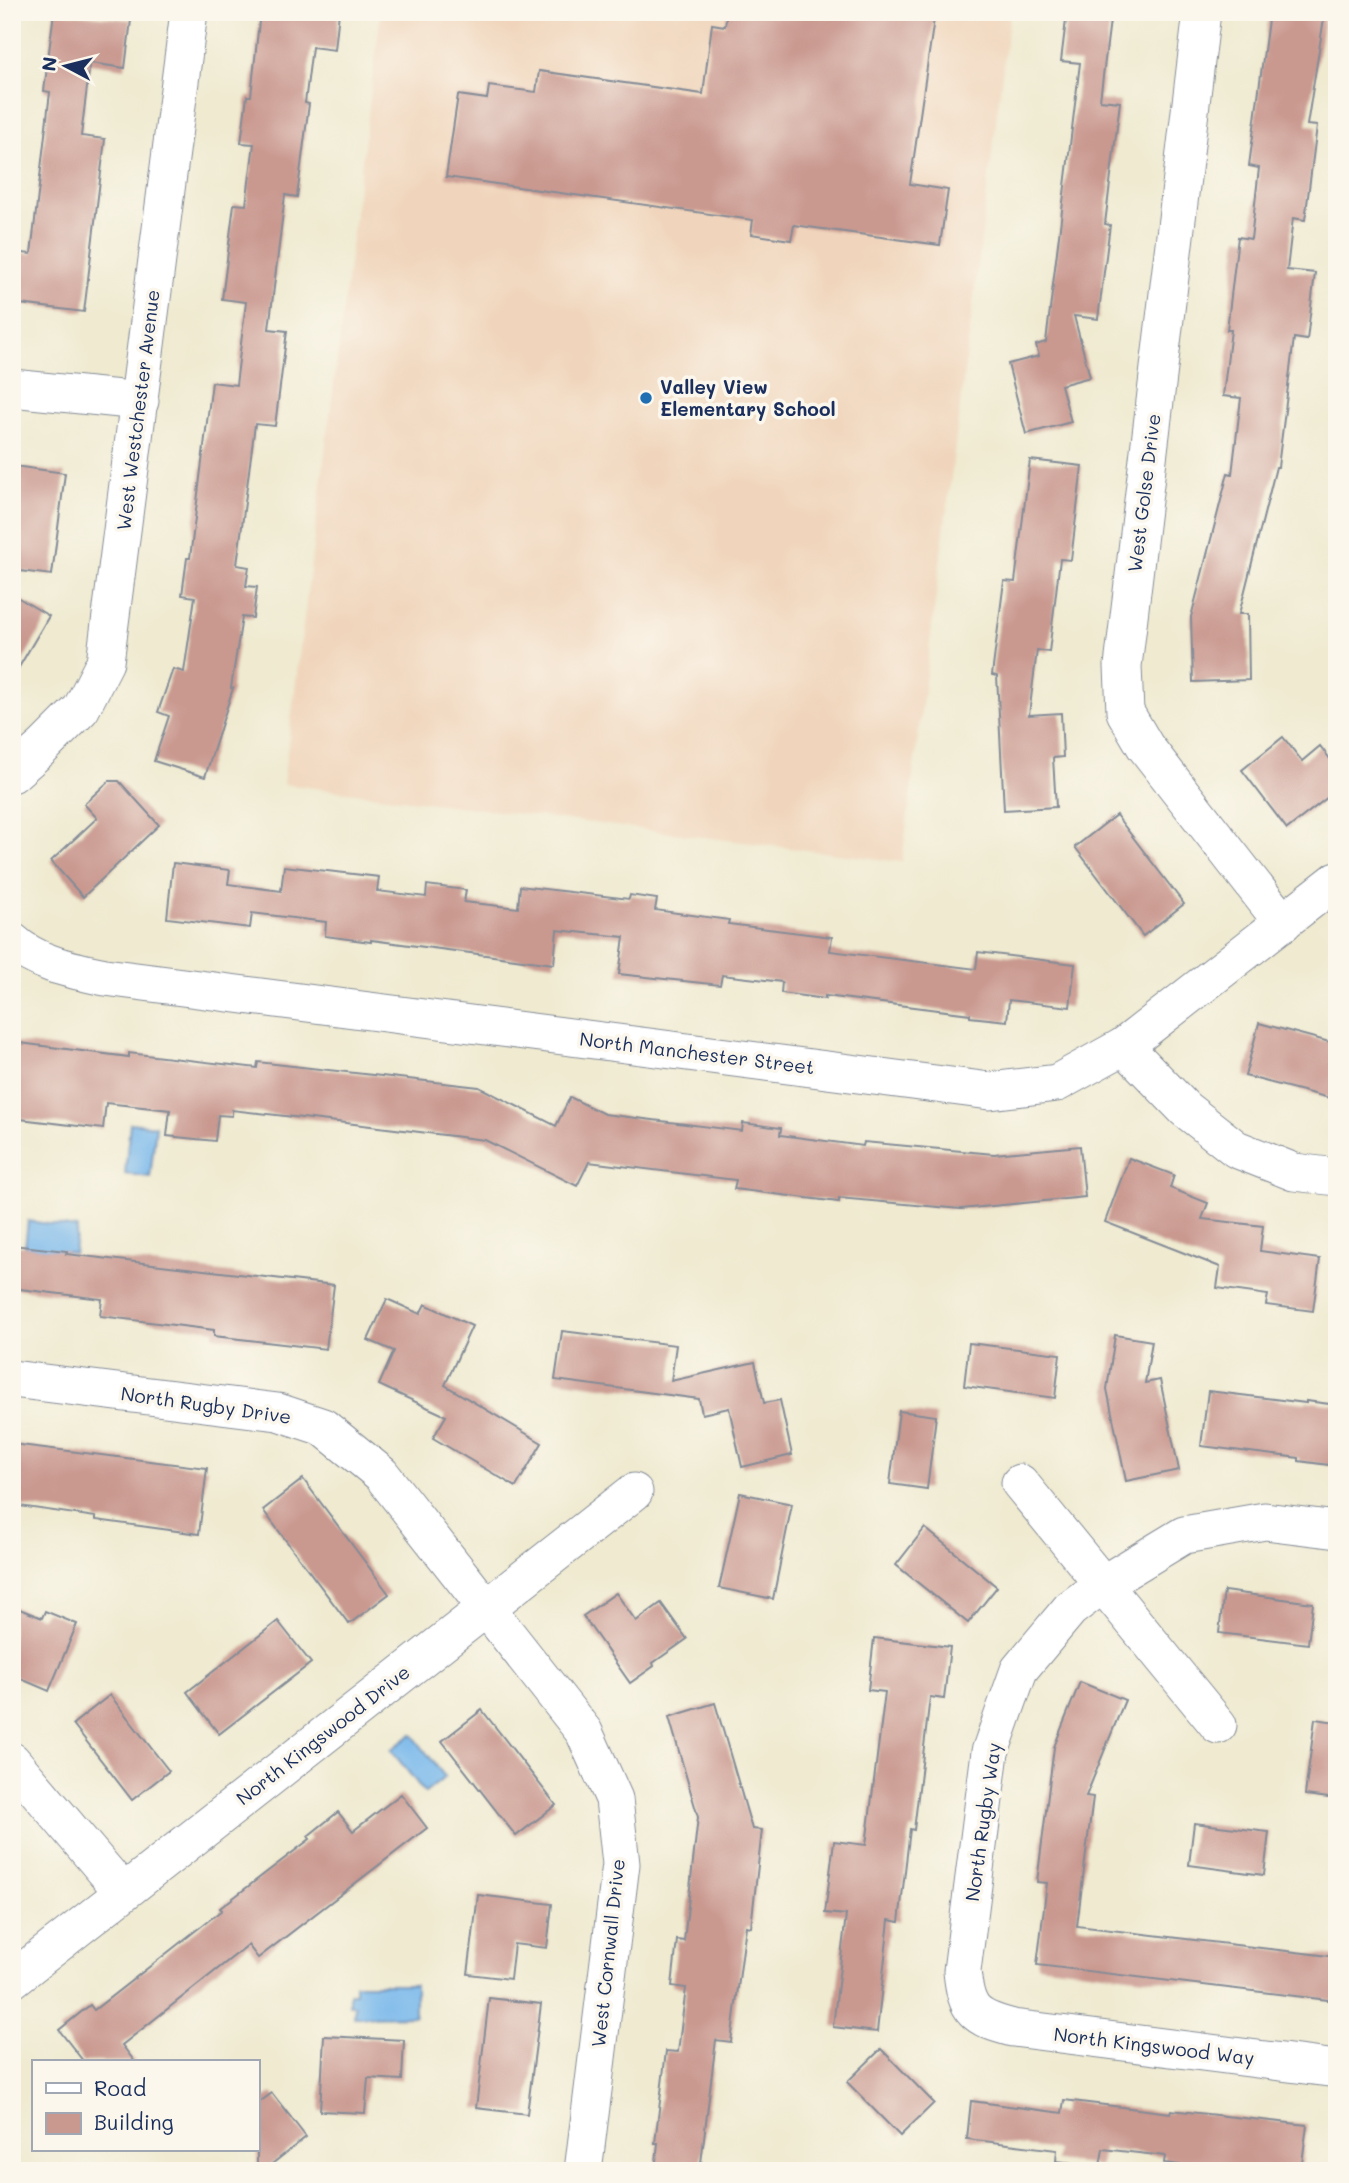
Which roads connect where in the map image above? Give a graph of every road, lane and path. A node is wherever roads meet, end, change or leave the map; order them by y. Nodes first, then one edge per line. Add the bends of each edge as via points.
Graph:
1 (189, 12) edge
2 (1202, 12) edge
3 (12, 388) edge
4 (140, 401) junction
5 (12, 774) edge
6 (1337, 880) edge
7 (1283, 923) junction
8 (12, 941) edge
9 (1124, 1046) junction
10 (1337, 1177) edge
11 (12, 1379) edge
12 (1020, 1483) dead end
13 (634, 1492) dead end
14 (1337, 1531) edge
15 (1102, 1584) junction
16 (486, 1608) junction
17 (1218, 1725) dead end
18 (12, 1761) edge
19 (123, 1892) junction
20 (12, 1980) edge
21 (974, 2012) joint
22 (1337, 2069) edge
23 (583, 2171) edge

1 - 4 street, West Westchester Avenue
2 - 7 street, West Golse Drive via 1123,666 1125,712 1145,746
3 - 4 street
4 - 5 street, West Westchester Avenue via 105,662 81,709
6 - 7 street, North Manchester Street
7 - 9 street, North Manchester Street
8 - 9 street, North Manchester Street via 23,951 64,969 105,977 990,1091 1057,1083
9 - 10 street via 1185,1109 1236,1149 1294,1172
11 - 16 street, North Rugby Drive via 278,1412 323,1427 382,1474
12 - 15 street
13 - 16 street, North Kingswood Drive
14 - 15 street, North Rugby Way via 1265,1521 1184,1535
15 - 17 street
15 - 21 street, North Rugby Way via 1070,1609 1019,1670 990,1752 962,1970 964,1993
16 - 19 street, North Kingswood Drive
16 - 23 street, West Cornwall Drive via 584,1732 614,1799 621,1864
18 - 19 street
19 - 20 street, North Kingswood Drive
21 - 22 street, North Kingswood Way via 1013,2028

